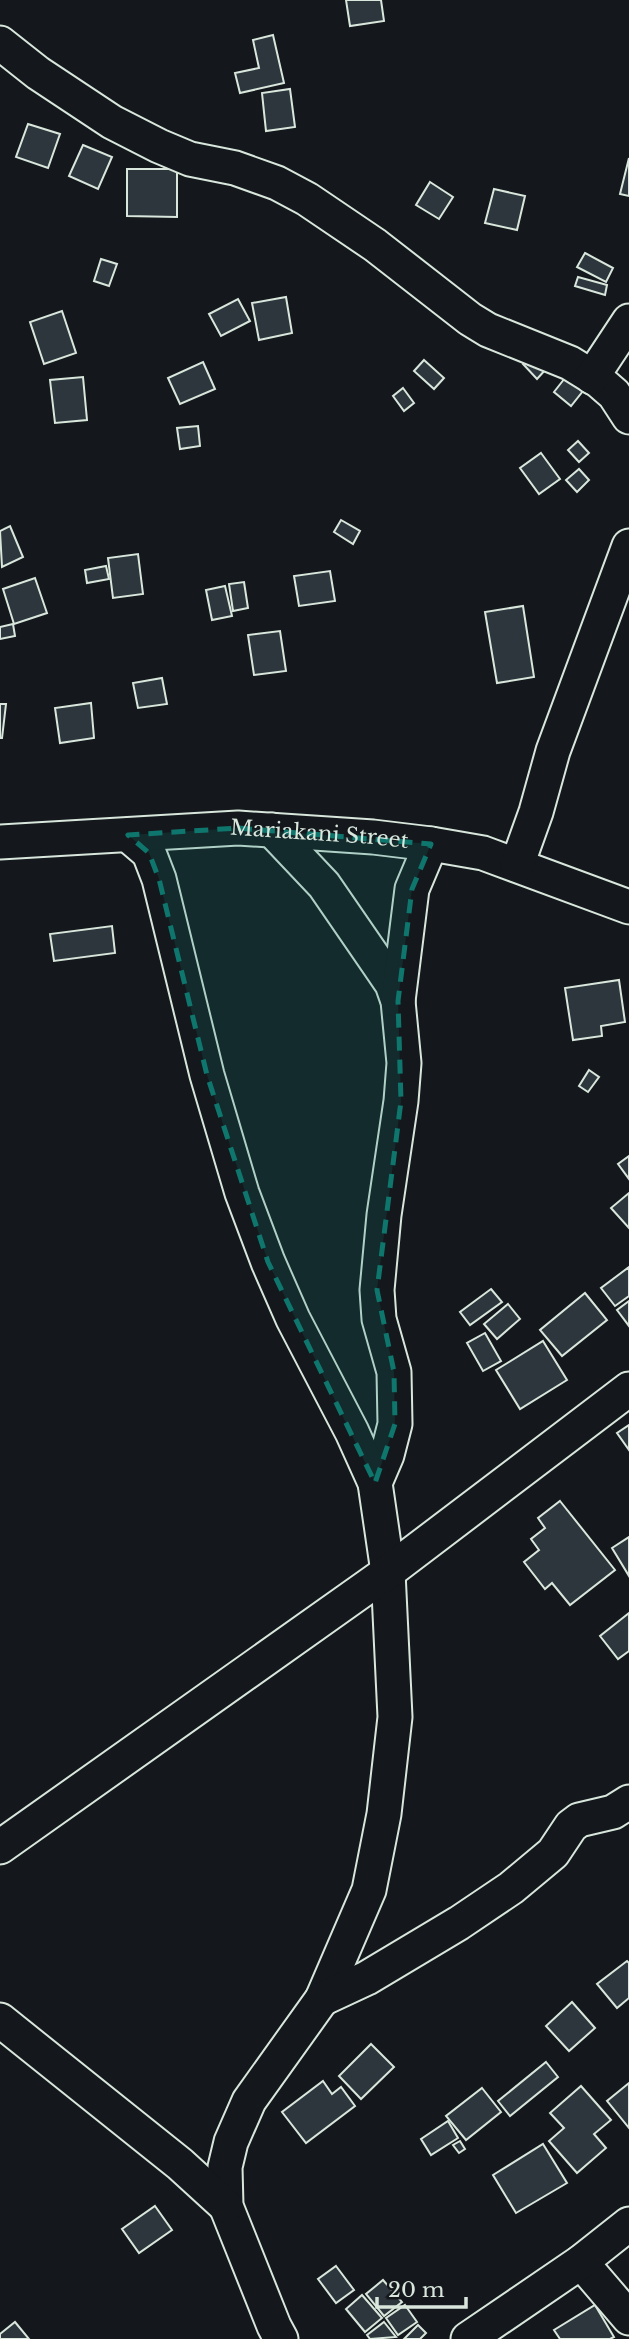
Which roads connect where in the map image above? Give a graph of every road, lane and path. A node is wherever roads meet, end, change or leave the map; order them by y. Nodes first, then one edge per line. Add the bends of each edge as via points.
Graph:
1 (0, 43) edge
2 (629, 321) edge
3 (592, 377) junction
4 (629, 417) edge
5 (629, 546) edge
6 (614, 626) edge
7 (272, 831) junction
8 (128, 835) junction
9 (0, 842) edge
10 (430, 844) junction
11 (517, 865) junction
12 (629, 907) edge
13 (398, 1001) junction
14 (629, 1389) edge
15 (375, 1483) junction
16 (388, 1572) junction
17 (629, 1802) edge
18 (0, 1847) edge
19 (322, 1999) junction
20 (0, 2020) edge
21 (226, 2206) junction
22 (629, 2224) edge
23 (581, 2262) junction
24 (629, 2318) edge
25 (281, 2339) edge
26 (468, 2339) edge

1 - 3 street via 112,122 190,159 235,168 307,199 470,319
2 - 3 street
3 - 4 street via 614,394
5 - 6 street
6 - 11 street via 553,751
7 - 8 street, Mariakani Street via 238,828
7 - 10 street, Mariakani Street
7 - 13 street via 324,885 392,984
8 - 9 street, Mariakani Street
8 - 15 street via 149,853 159,879 207,1075 263,1251
10 - 11 street, Mariakani Street via 483,853
10 - 13 street via 412,889
11 - 12 street, Mariakani Street
13 - 15 street via 404,1063 377,1290 379,1319 394,1372 395,1423
14 - 16 street
15 - 16 street
16 - 18 street
16 - 19 street via 396,1717 384,1815 369,1890
17 - 19 street via 613,1812 579,1820 553,1853 511,1888 368,1979
19 - 21 street via 249,2101 225,2167
20 - 21 street
21 - 25 street
22 - 23 street
23 - 24 street
23 - 26 street

